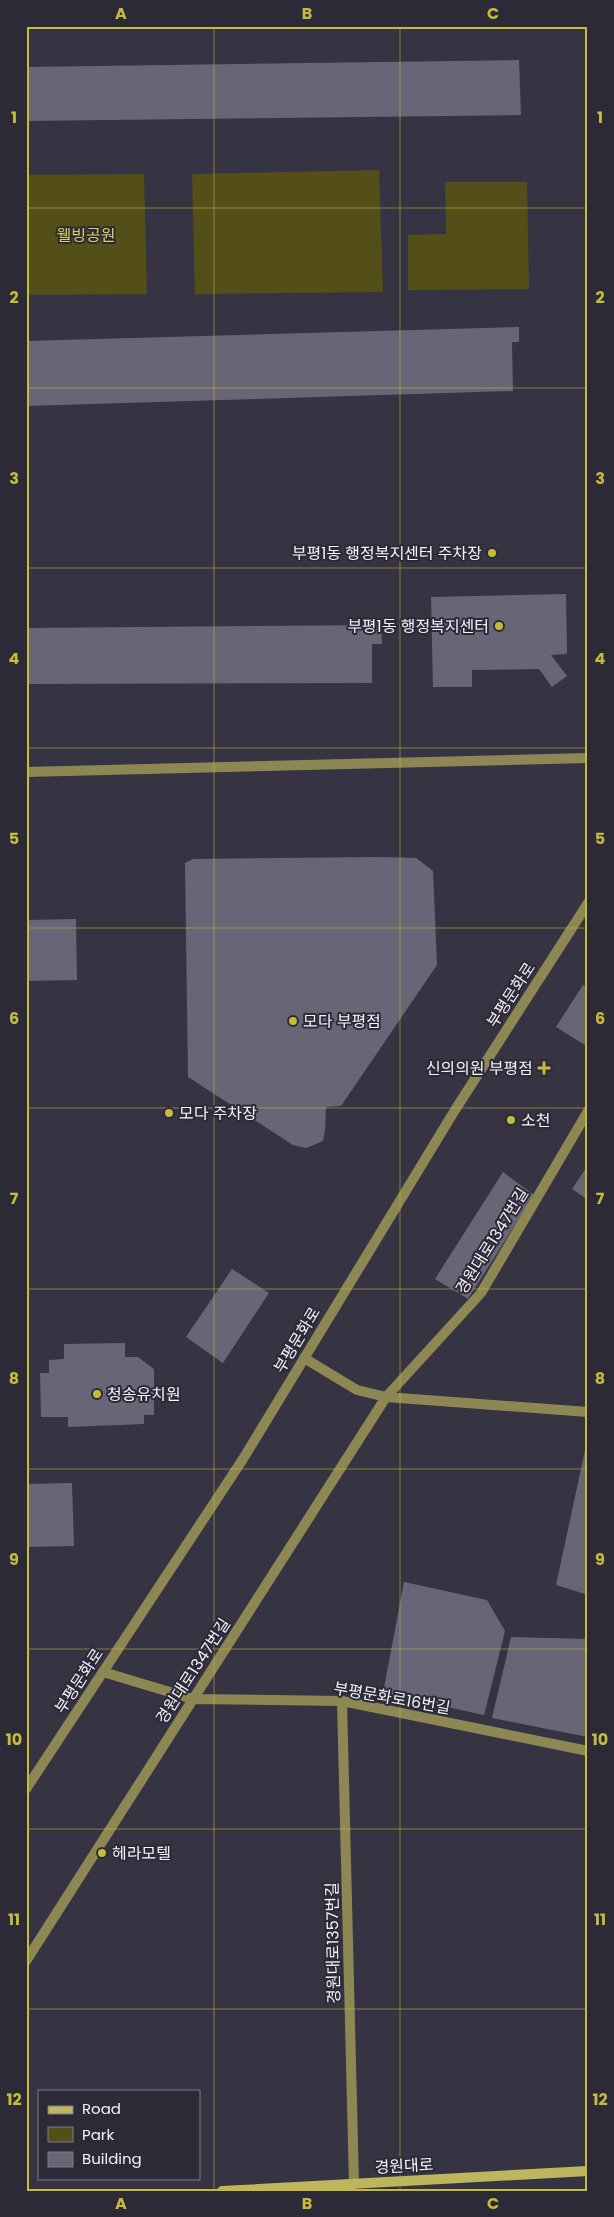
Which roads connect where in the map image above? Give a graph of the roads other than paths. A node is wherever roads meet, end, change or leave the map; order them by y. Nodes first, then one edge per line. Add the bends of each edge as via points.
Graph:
1 (588, 758) edge
2 (26, 772) edge
3 (588, 903) edge
4 (588, 1112) edge
5 (304, 1358) junction
6 (386, 1397) junction
7 (588, 1412) edge
8 (103, 1672) junction
9 (193, 1699) junction
10 (342, 1701) junction
11 (588, 1751) edge
12 (26, 1789) edge
13 (26, 1961) edge
14 (588, 2171) edge
15 (354, 2184) junction
16 (222, 2191) edge

1 - 2 street
3 - 5 street, 부평문화로 via 455,1110
4 - 6 street, 경원대로1347번길 via 481,1293
5 - 6 street via 357,1390
5 - 8 street, 부평문화로 via 243,1459
6 - 7 street
6 - 9 street, 경원대로1347번길
8 - 9 street, 부평문화로16번길
8 - 12 street, 부평문화로
9 - 10 street, 부평문화로16번길
9 - 13 street, 경원대로1347번길
10 - 11 street, 부평문화로16번길
10 - 15 street, 경원대로1357번길
14 - 15 main road, 경원대로
15 - 16 main road, 경원대로

